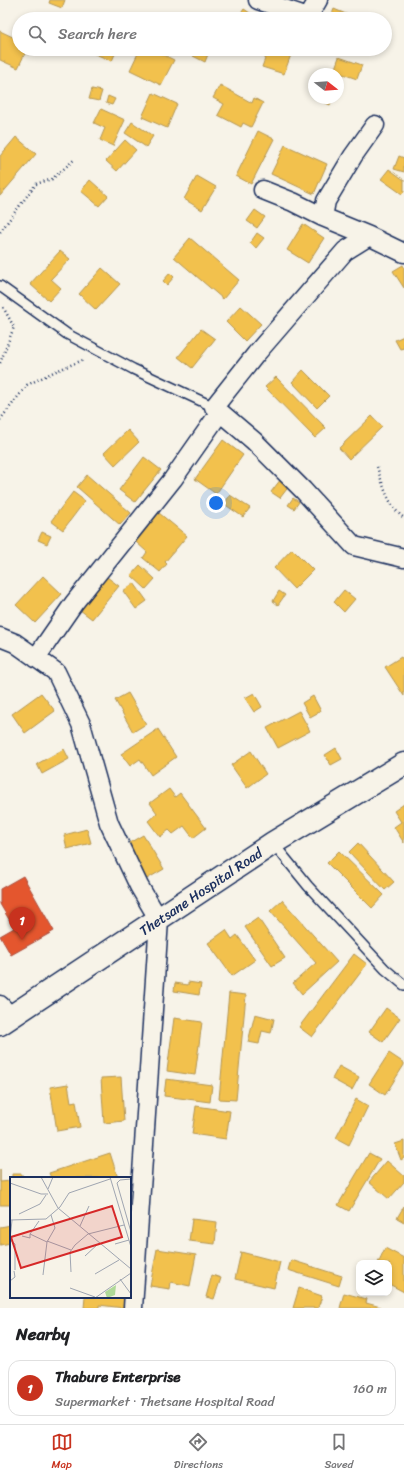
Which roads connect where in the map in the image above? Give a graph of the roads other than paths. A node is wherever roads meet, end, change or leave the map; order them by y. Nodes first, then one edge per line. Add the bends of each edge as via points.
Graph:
1 (258, 0) edge
2 (318, 0) edge
3 (293, 12) edge
4 (311, 12) edge
5 (375, 125) dead end
6 (264, 190) dead end
7 (323, 217) junction
8 (369, 236) junction
9 (404, 253) edge
10 (0, 286) edge
11 (217, 410) junction
12 (404, 558) edge
13 (0, 637) edge
14 (36, 658) junction
15 (404, 764) edge
16 (273, 843) junction
17 (159, 920) junction
18 (404, 985) edge
19 (4, 1016) edge
20 (133, 1308) edge

1 - 3 street
2 - 4 street
5 - 7 street via 326,201
6 - 7 street
7 - 8 street
8 - 9 street
8 - 11 street via 345,251 256,354
10 - 11 lane via 67,334
11 - 12 street via 254,441 298,484 354,546
11 - 14 street via 173,479 74,603
13 - 14 street via 15,643
14 - 17 street via 56,672 81,724 109,823 139,886
15 - 16 main road, Thetsane Hospital Road
16 - 17 main road, Thetsane Hospital Road
16 - 18 lane via 308,886 385,969
17 - 19 main road, Thetsane Hospital Road
17 - 20 street

